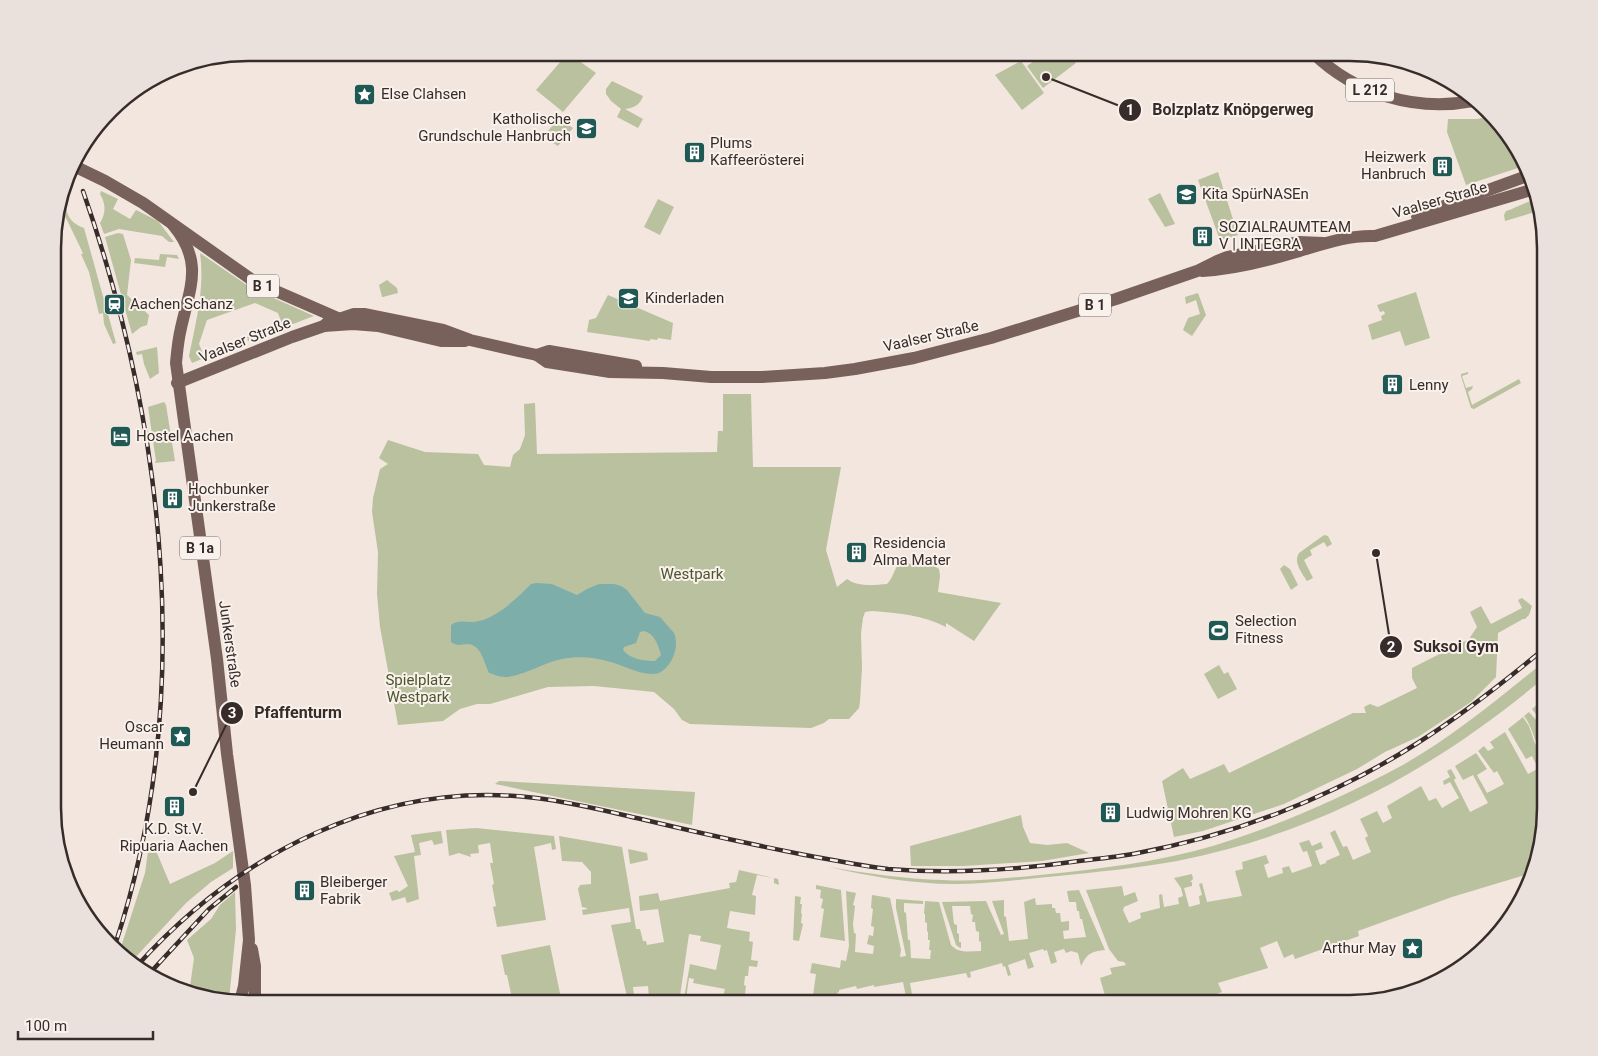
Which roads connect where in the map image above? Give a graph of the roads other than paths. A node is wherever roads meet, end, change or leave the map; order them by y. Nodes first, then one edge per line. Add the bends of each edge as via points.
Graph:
1 (1324, 61) edge
2 (1466, 102) edge
3 (79, 169) edge
4 (1523, 177) edge
5 (1528, 191) edge
6 (173, 225) junction
7 (1357, 236) junction
8 (337, 319) junction
9 (470, 340) junction
10 (178, 384) junction
11 (249, 940) junction
12 (242, 994) edge
13 (255, 995) edge

1 - 2 main road, L 212 via 1358,85 1388,98 1436,104
3 - 6 main road, B 1 via 144,203
4 - 7 main road, Vaalser Straße / B 1 via 1412,218 1370,228
5 - 7 main road, Vaalser Straße / B 1 via 1375,236
6 - 8 main road, B 1 via 255,282
6 - 10 main road, Junkerstraße via 190,250 192,269 176,363
7 - 9 main road, Vaalser Straße / B 1 via 1221,270 1197,271 944,351 825,373 719,377 663,373 637,366 548,351 538,354
8 - 9 main road, Vaalser Straße / B 1 via 441,341
8 - 9 main road, Vaalser Straße / B 1 via 354,314 376,316 438,329
8 - 10 main road, Vaalser Straße / B 1
10 - 11 main road, Junkerstraße / B 1a via 217,659
11 - 12 main road, Junkerstraße / B 1a
11 - 13 main road, Junkerstraße / B 1a via 255,966

